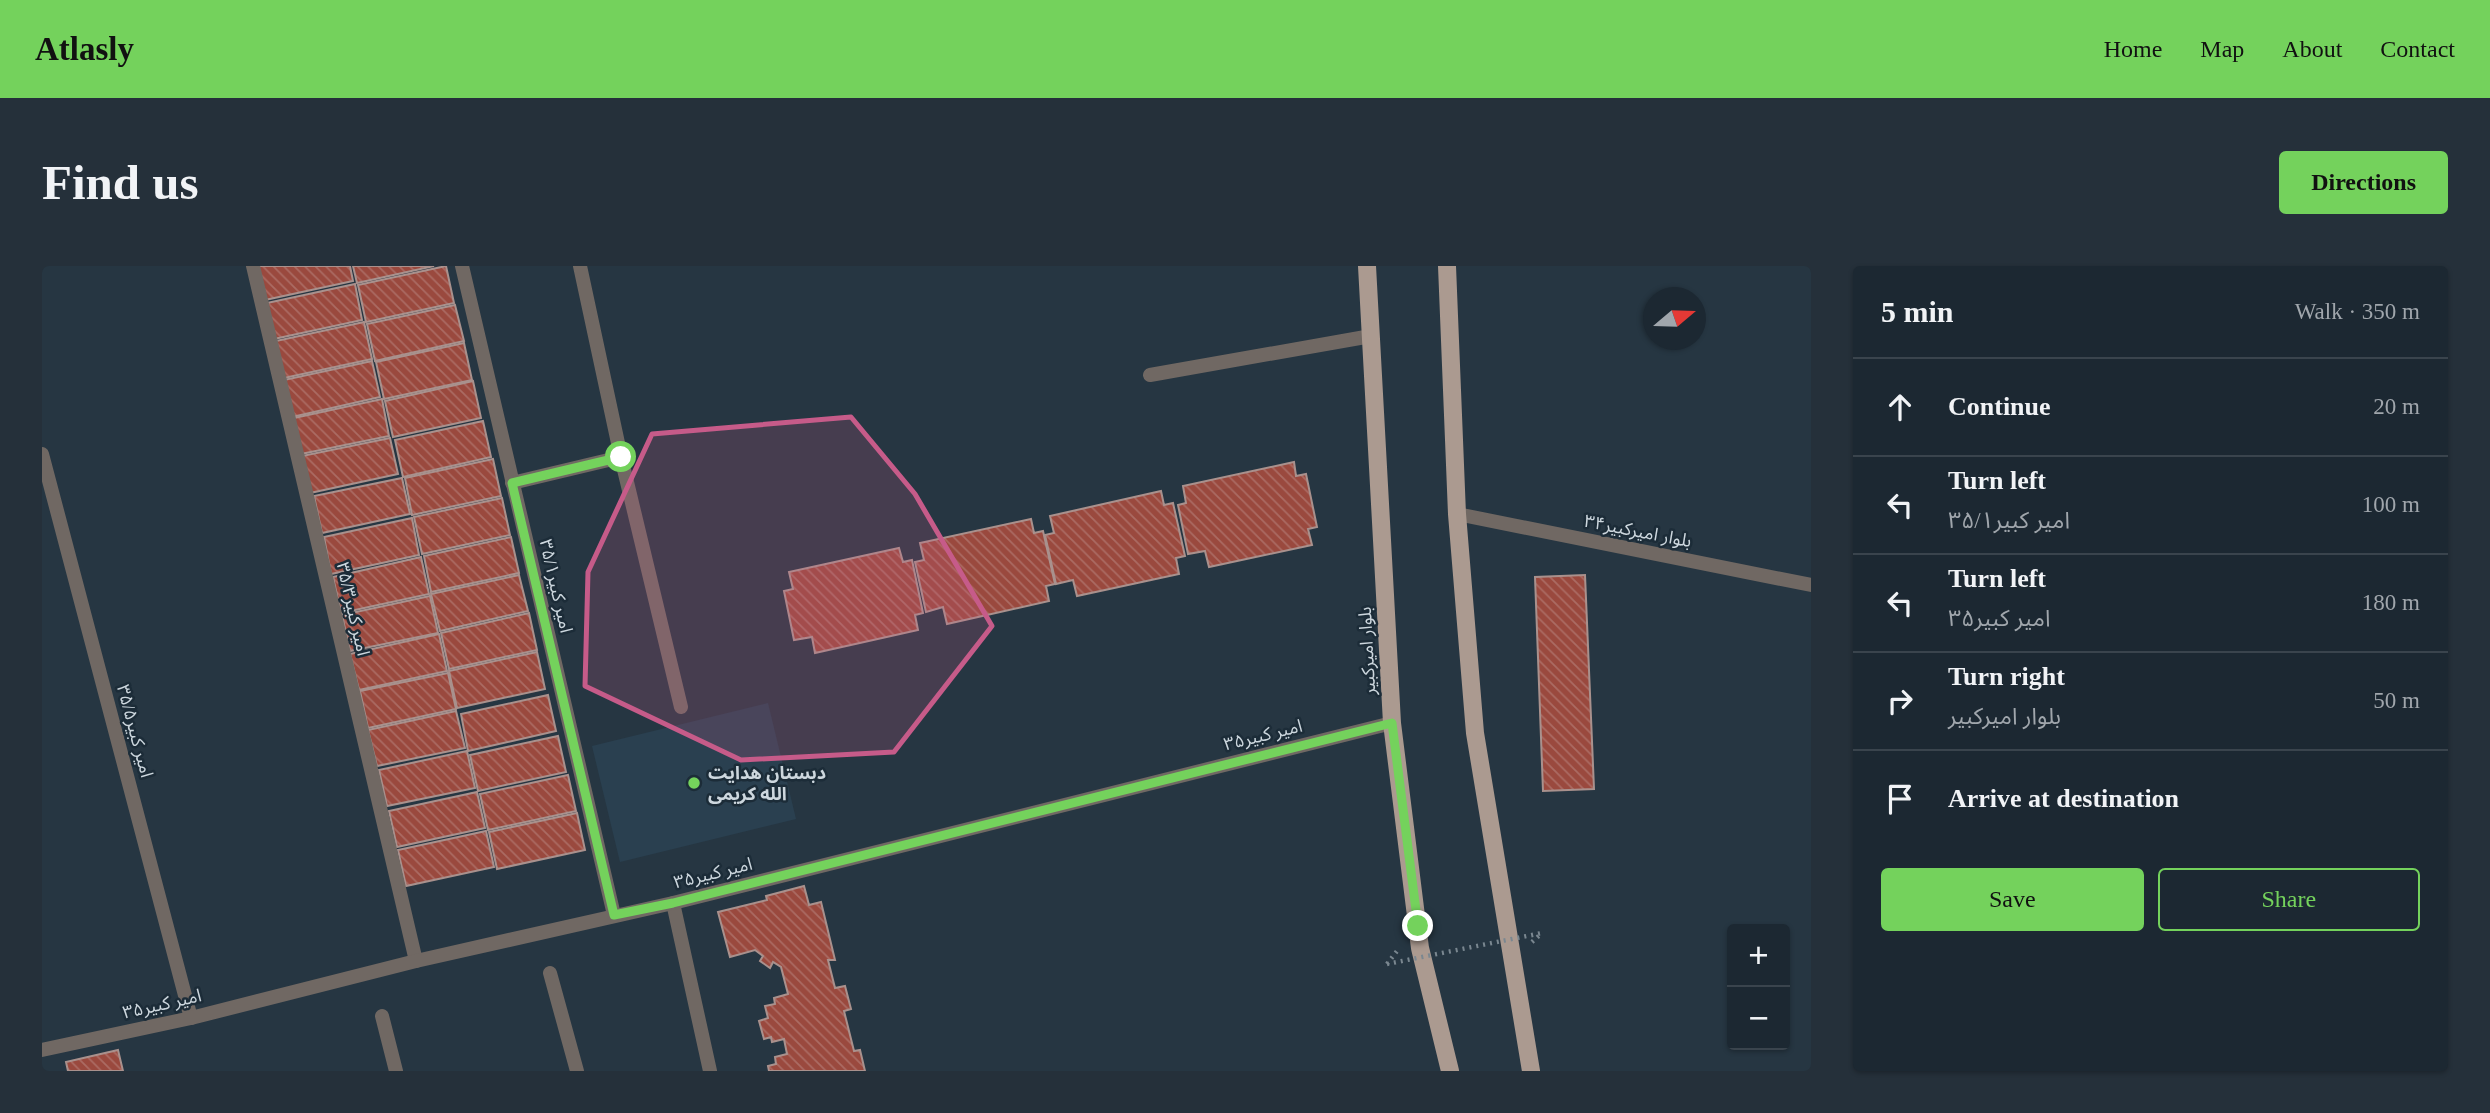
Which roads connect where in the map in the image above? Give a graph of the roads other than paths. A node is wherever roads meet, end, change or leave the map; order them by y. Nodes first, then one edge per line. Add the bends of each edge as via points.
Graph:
1 (253, 266) edge
2 (462, 266) edge
3 (580, 266) edge
4 (1367, 266) edge
5 (1447, 266) edge
6 (1371, 336) junction
7 (1150, 375) dead end
8 (42, 454) edge
9 (621, 457) junction
10 (512, 483) junction
11 (1457, 514) junction
12 (1811, 585) edge
13 (681, 707) dead end
14 (1392, 723) junction
15 (673, 903) junction
16 (614, 915) junction
17 (416, 961) junction
18 (550, 973) dead end
19 (382, 1016) dead end
20 (191, 1018) junction
21 (42, 1050) edge
22 (396, 1071) edge
23 (577, 1071) edge
24 (710, 1071) edge
25 (1450, 1071) edge
26 (1531, 1071) edge

1 - 17 street, امیر کبیر۳۵/۳
2 - 10 street, امیر کبیر۳۵/۱
3 - 9 street
4 - 6 main road, بلوار امیرکبیر
5 - 11 main road
6 - 7 street
6 - 14 main road, بلوار امیرکبیر
8 - 20 street, امیر کبیر۳۵/۵
9 - 10 street
9 - 13 street
10 - 16 street, امیر کبیر۳۵/۱
11 - 12 street, بلوار امیرکبیر۳۴
11 - 26 main road via 1475,733
14 - 15 street, امیر کبیر۳۵
14 - 25 main road, بلوار امیرکبیر via 1420,948
15 - 16 street, امیر کبیر۳۵
15 - 24 street
16 - 17 street, امیر کبیر۳۵
17 - 20 street, امیر کبیر۳۵
18 - 23 street
19 - 22 street
20 - 21 street, امیر کبیر۳۵

